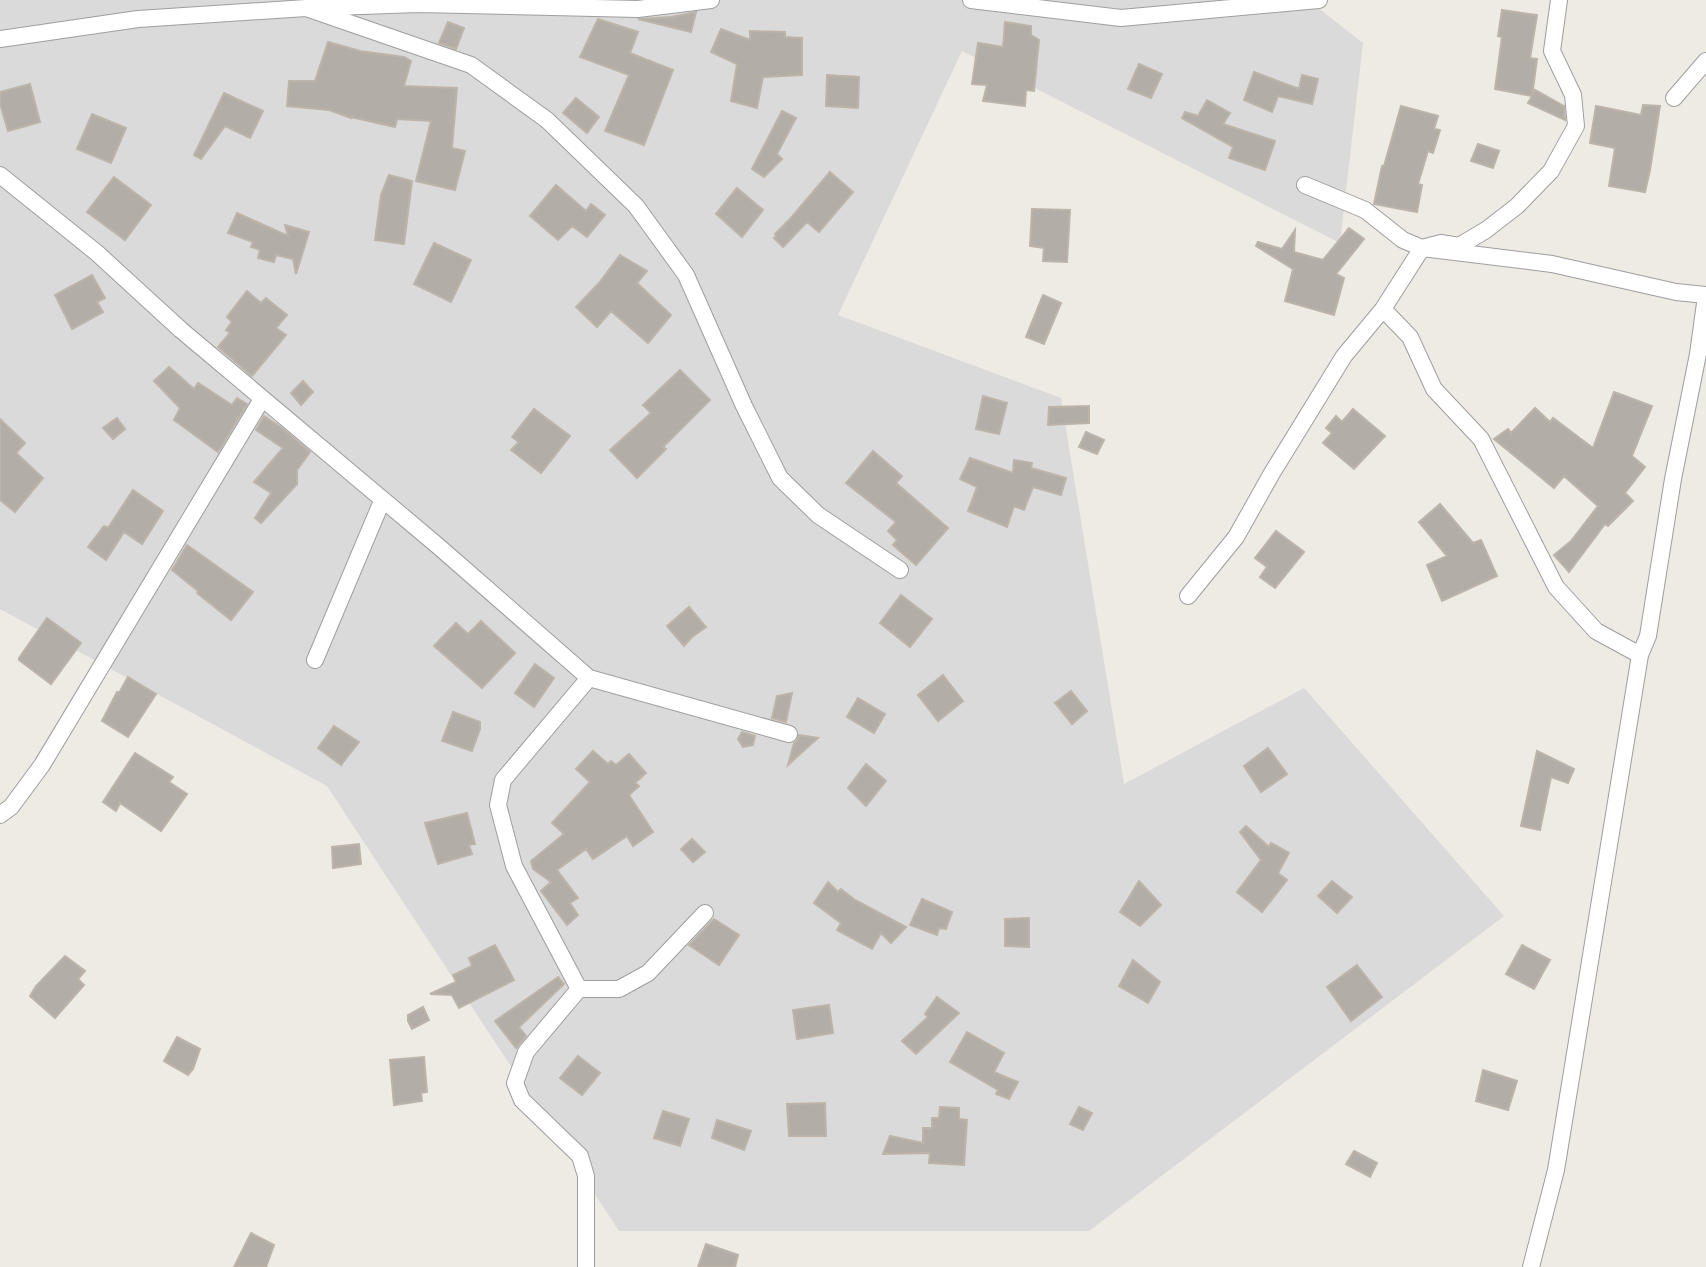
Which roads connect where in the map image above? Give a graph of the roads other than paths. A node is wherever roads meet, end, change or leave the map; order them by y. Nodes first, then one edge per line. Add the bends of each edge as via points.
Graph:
1 (711, 0) edge
2 (971, 0) edge
3 (1319, 0) edge
4 (1559, 0) edge
5 (306, 8) junction
6 (0, 38) edge
7 (1706, 61) edge
8 (1674, 98) dead end
9 (0, 175) edge
10 (1305, 185) dead end
11 (1422, 248) junction
12 (1706, 296) edge
13 (1383, 309) junction
14 (1702, 354) edge
15 (262, 399) junction
16 (382, 501) junction
17 (900, 570) dead end
18 (1188, 596) dead end
19 (1640, 655) junction
20 (315, 660) dead end
21 (589, 678) junction
22 (789, 734) dead end
23 (0, 814) edge
24 (705, 913) dead end
25 (579, 989) junction
26 (586, 1267) edge
27 (1531, 1267) edge

1 - 5 street via 638,9 418,4
2 - 3 street via 1121,18
4 - 11 street via 1552,51 1573,95 1576,126 1551,171 1517,206 1459,246 1441,243
5 - 6 street via 138,19
5 - 17 street via 471,65 547,120 636,206 685,275 780,478 818,515
7 - 8 street
9 - 15 street via 97,253
10 - 11 street via 1365,210 1403,240
11 - 12 street via 1552,264
11 - 13 street
12 - 14 street
13 - 18 street via 1344,356 1236,537
13 - 19 street via 1410,337 1434,390 1481,439 1556,587 1596,631
14 - 19 street via 1673,479 1648,636
15 - 16 street
15 - 23 street via 42,765 11,807
16 - 20 street
16 - 21 street
19 - 27 street via 1556,1170
21 - 22 street
21 - 25 street via 503,780 498,805 514,866
24 - 25 street via 648,973 619,989
25 - 26 street via 526,1052 515,1083 523,1100 580,1156 586,1176

